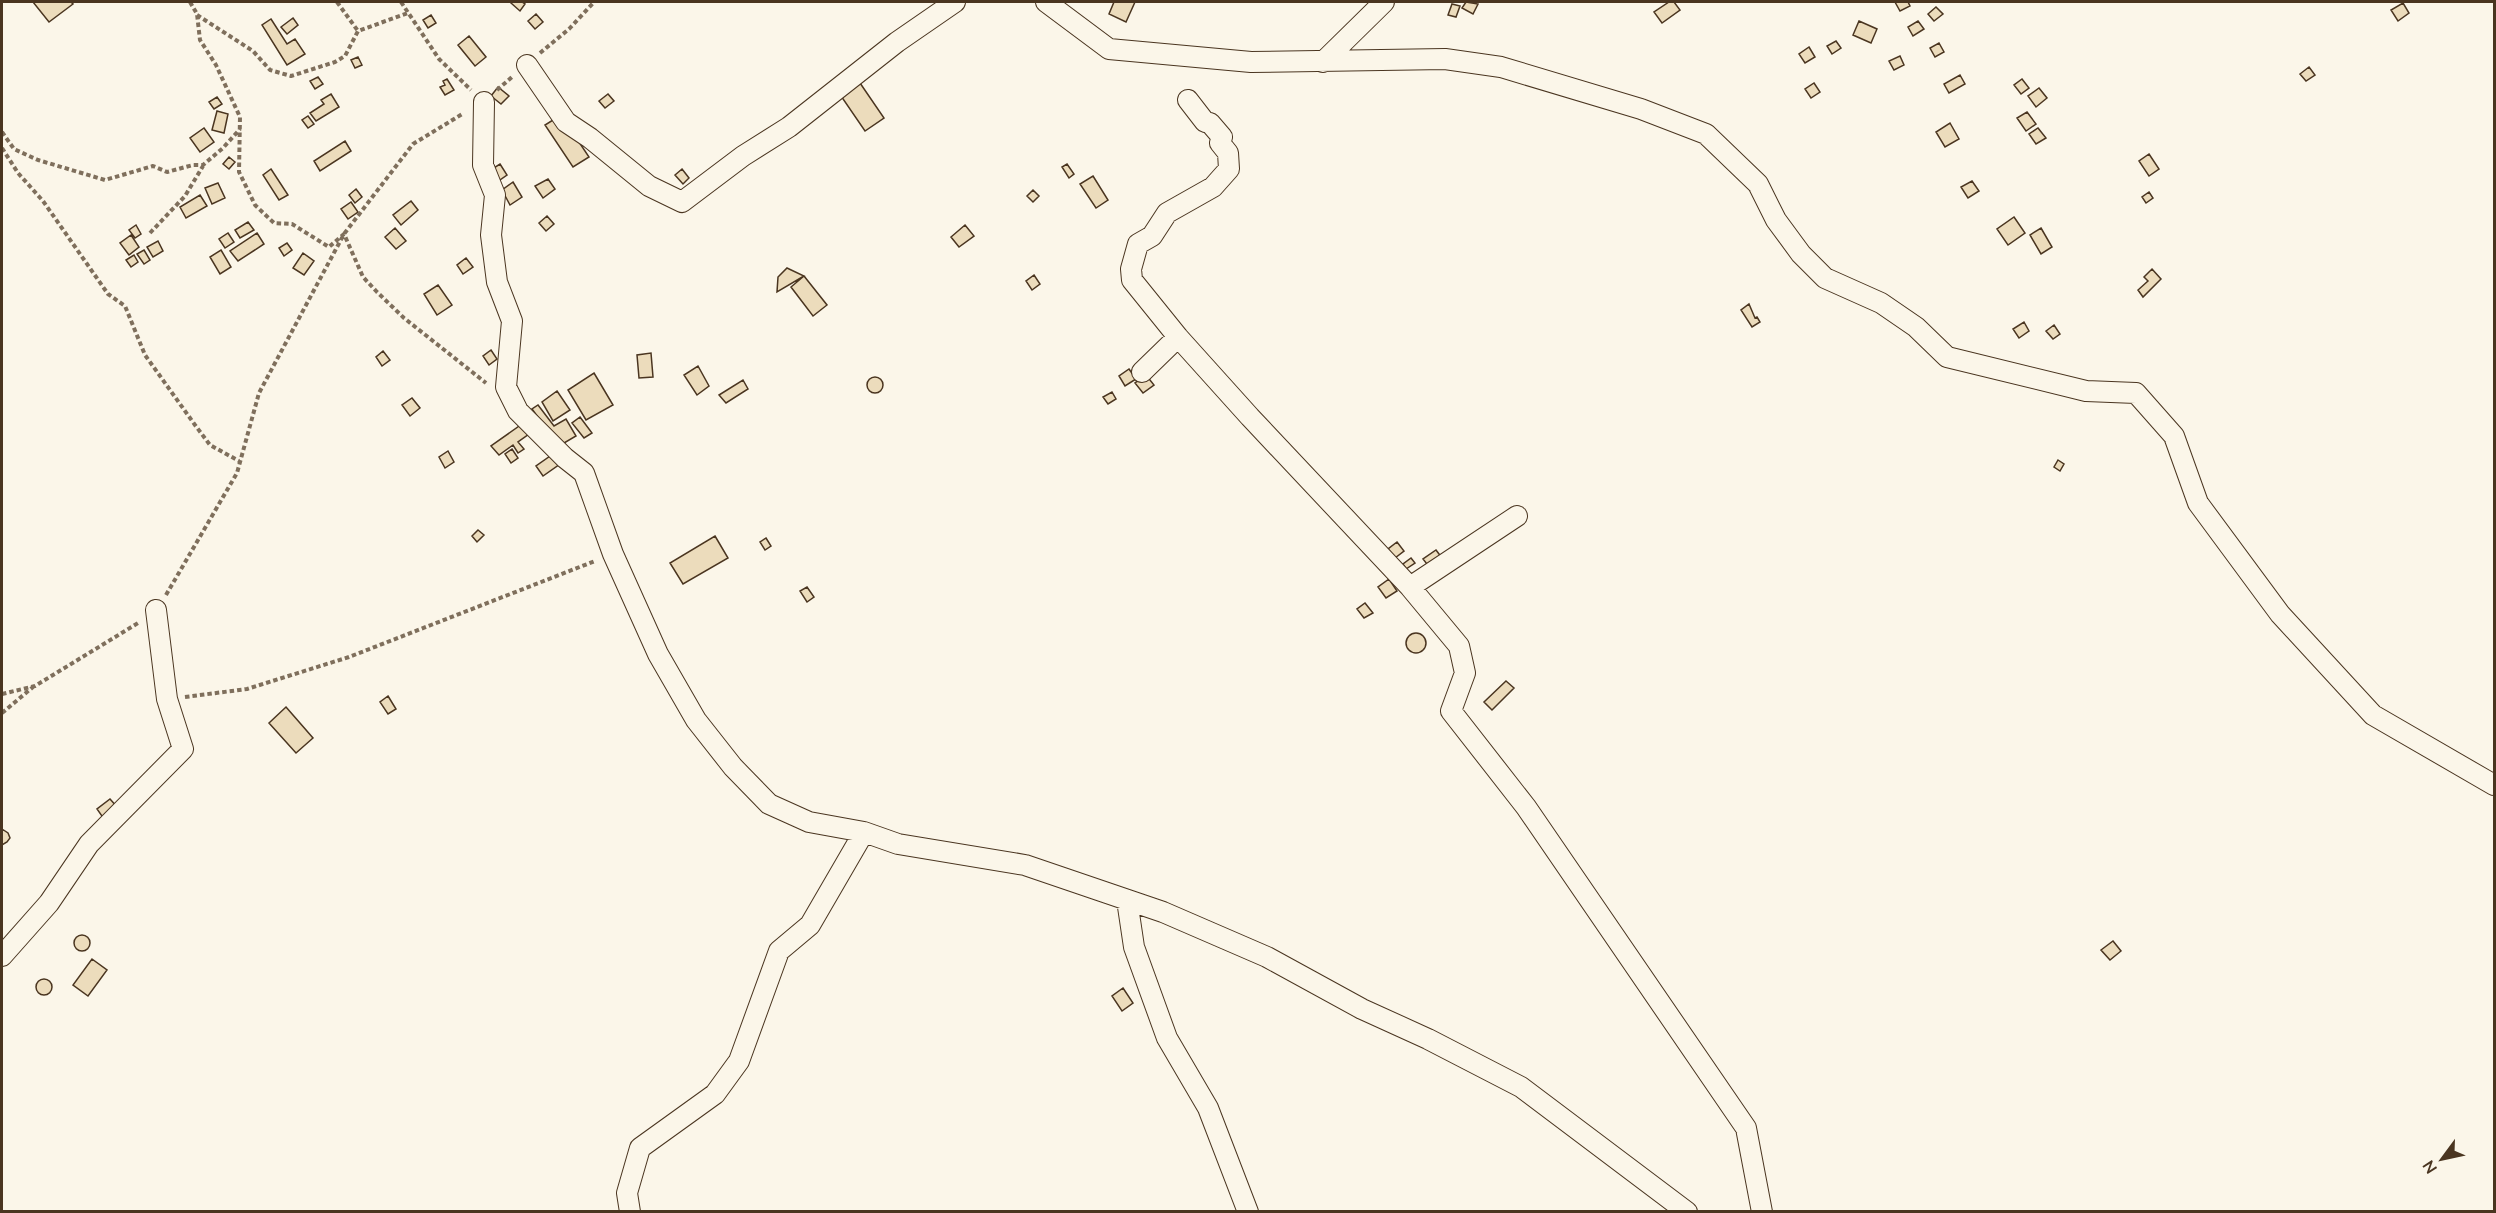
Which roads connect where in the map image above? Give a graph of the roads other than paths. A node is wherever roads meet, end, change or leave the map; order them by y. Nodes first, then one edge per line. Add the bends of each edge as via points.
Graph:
1 (955, 2) edge
2 (1046, 2) edge
3 (1384, 2) edge
4 (1323, 62) junction
5 (526, 65) road end
6 (1188, 100) dead end
7 (484, 102) road end
8 (1178, 338) junction
9 (1142, 372) dead end
10 (1517, 516) dead end
11 (1410, 587) junction
12 (156, 610) road end
13 (2494, 785) edge
14 (864, 832) junction
15 (1127, 900) junction
16 (2, 956) edge
17 (630, 1212) edge
18 (1248, 1212) edge
19 (1687, 1212) edge
20 (1762, 1212) edge

1 - 5 street via 789,127 681,202 650,186 566,122
2 - 4 street via 1109,49 1251,62
3 - 4 street
4 - 13 street via 1445,59 1501,67 1641,109 1706,134 1758,184 1776,220 1825,279 1881,303 1916,327 1947,357 2086,391 2136,393 2174,436 2198,503 2280,614 2373,715
6 - 8 street via 1222,137 1220,143 1228,153 1229,169 1213,188 1167,213 1152,236 1138,244 1131,269 1132,280
7 - 14 street via 483,165 495,195 491,235 497,282 512,321 506,387 518,411 584,473 613,554 658,654 696,720 733,767 769,804 809,822
8 - 9 street
8 - 11 street
10 - 11 street
11 - 20 street via 1460,646 1465,673 1451,711 1526,807 1746,1128
12 - 16 street via 167,699 183,749 89,844 49,903
14 - 15 street via 898,844 1025,865
14 - 17 street via 810,926 780,951 739,1060 715,1094 640,1148 627,1193
15 - 18 street via 1134,947 1167,1038 1208,1108
15 - 19 street via 1268,957 1362,1009 1521,1087

